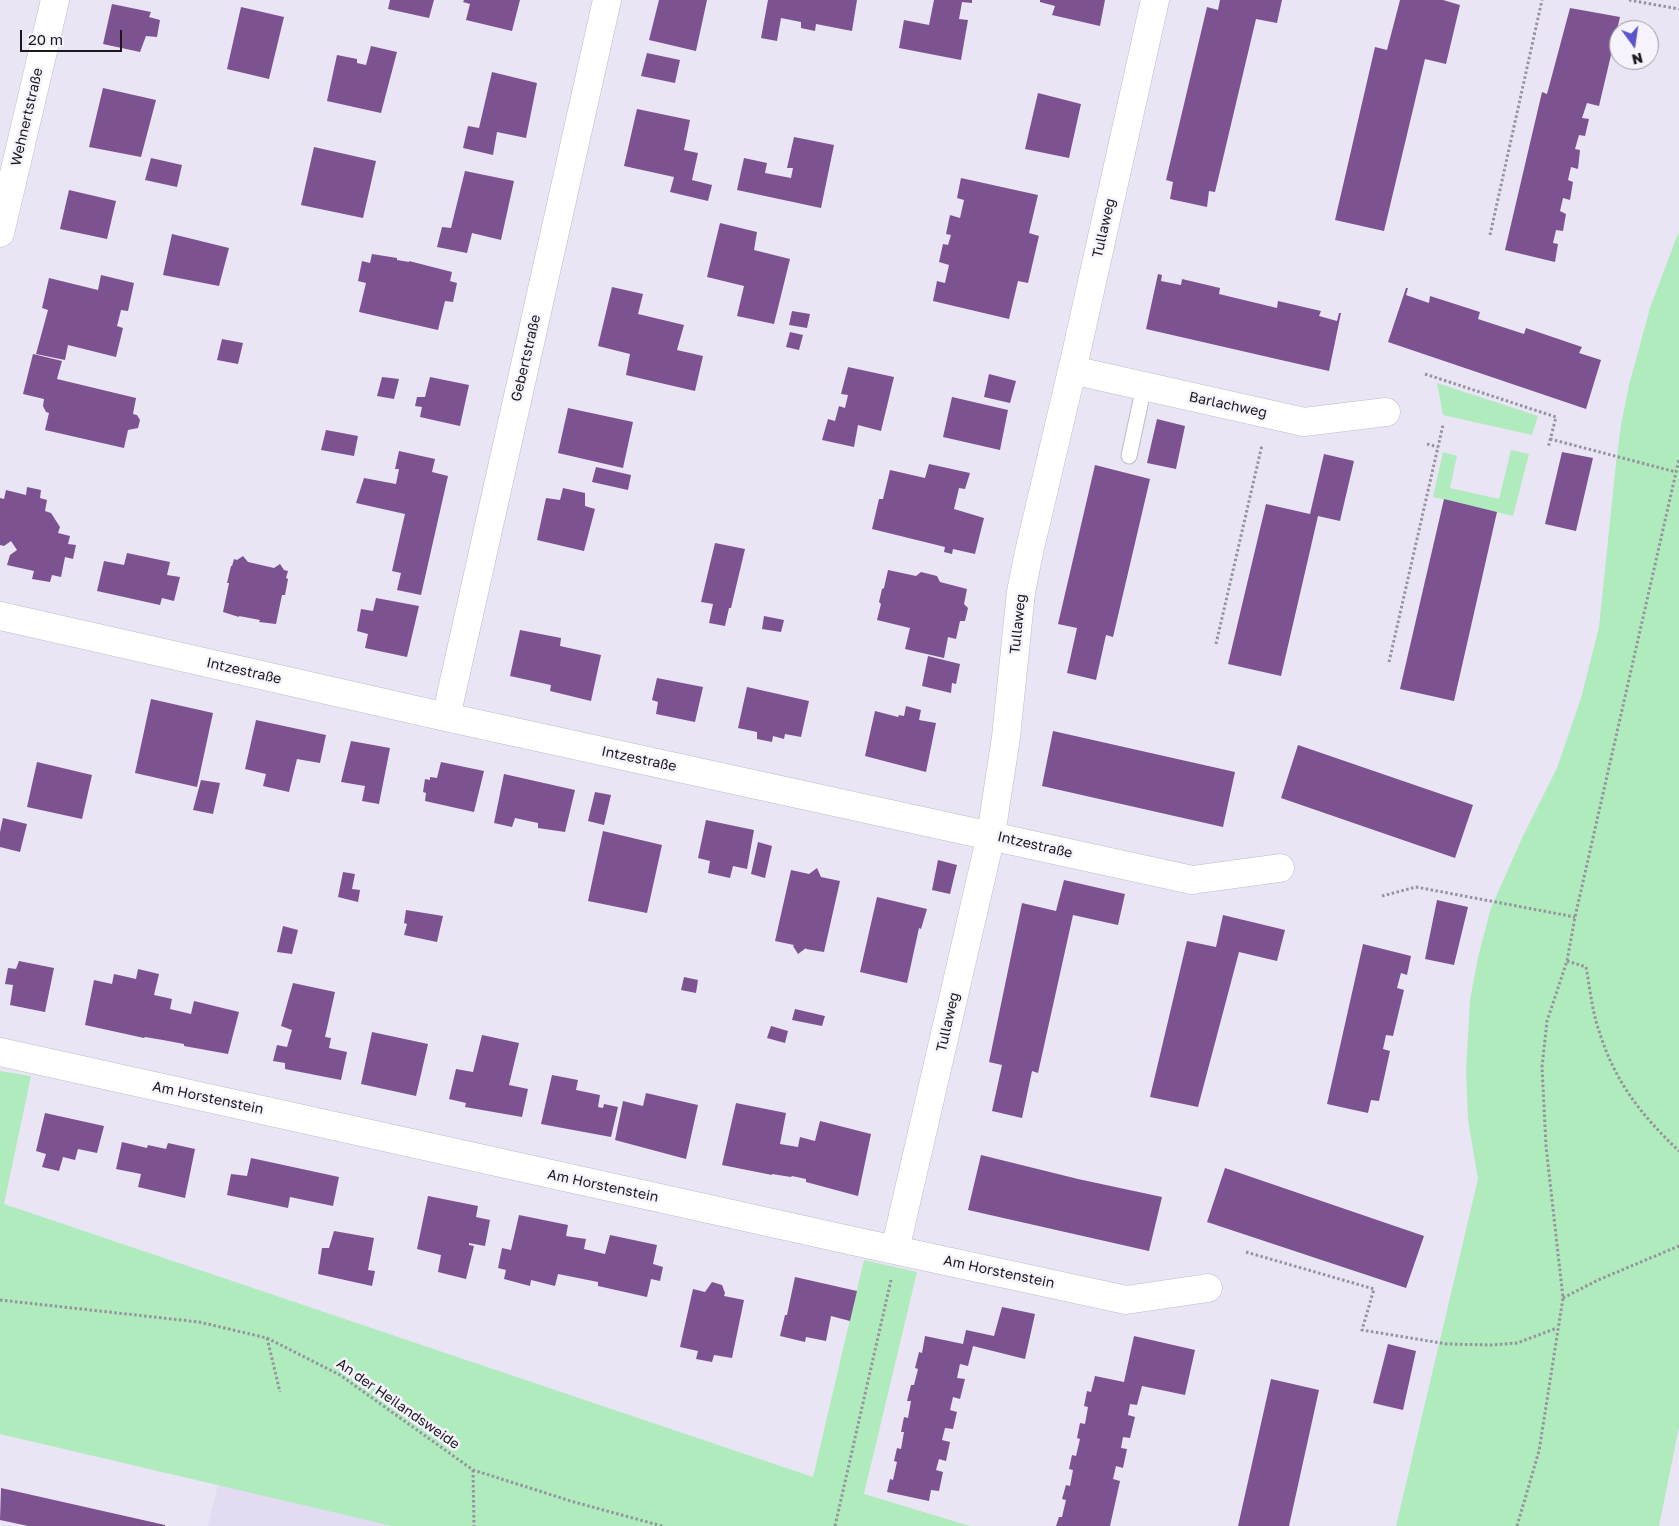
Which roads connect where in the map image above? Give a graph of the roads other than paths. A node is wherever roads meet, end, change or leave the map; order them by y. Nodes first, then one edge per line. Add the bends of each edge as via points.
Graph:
1 (55, 0) edge
2 (607, 0) edge
3 (1155, 0) edge
4 (0, 233) edge
5 (1072, 370) junction
6 (1144, 386) junction
7 (1386, 412) dead end
8 (1129, 456) dead end
9 (0, 616) edge
10 (446, 717) junction
11 (990, 835) junction
12 (1280, 868) dead end
13 (0, 1052) edge
14 (895, 1250) junction
15 (1208, 1288) dead end

1 - 4 street, Wehnertstraße
2 - 10 street, Gebertstraße
3 - 5 street, Tullaweg
5 - 6 street, Barlachweg
5 - 11 street, Tullaweg via 1021,592 1006,736
6 - 7 street, Barlachweg via 1304,422
6 - 8 lane
9 - 10 street, Intzestraße
10 - 11 street, Intzestraße
11 - 12 street, Intzestraße via 1192,880
11 - 14 street, Tullaweg
13 - 14 street, Am Horstenstein
14 - 15 street, Am Horstenstein via 1126,1300

